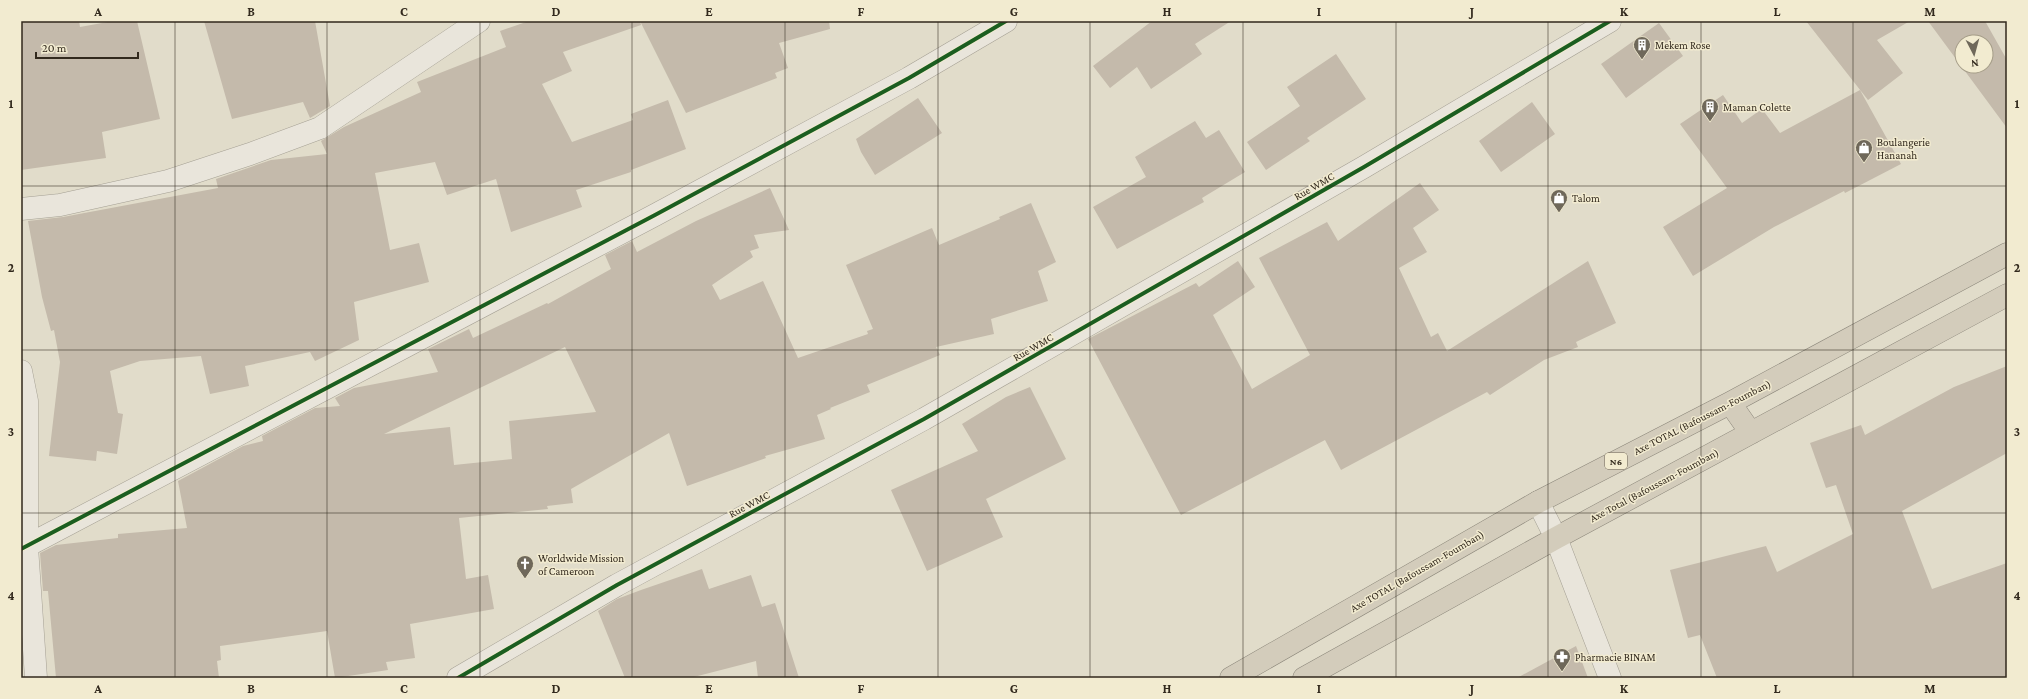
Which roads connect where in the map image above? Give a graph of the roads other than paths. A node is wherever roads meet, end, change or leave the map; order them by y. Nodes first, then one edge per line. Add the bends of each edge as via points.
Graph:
1 (479, 21) edge
2 (1006, 21) edge
3 (1610, 21) edge
4 (21, 209) edge
5 (2007, 254) edge
6 (2007, 295) edge
7 (21, 371) edge
8 (1730, 403) junction
9 (1751, 433) junction
10 (1538, 502) junction
11 (1556, 538) junction
12 (24, 548) edge
13 (36, 678) edge
14 (458, 678) edge
15 (1231, 678) edge
16 (1304, 678) edge
17 (1610, 678) edge

1 - 4 street via 320,128 168,181 60,205
2 - 12 street via 909,78 655,215
3 - 14 street, Rue WMC via 1364,167 924,419 617,585
5 - 8 highway, Axe TOTAL (Bafoussam-Foumban) / N6
6 - 9 highway, Axe Total (Bafoussam-Foumban)
7 - 12 street via 27,401
8 - 9 highway
8 - 10 highway, Axe TOTAL (Bafoussam-Foumban) / N6
9 - 11 highway, Axe Total (Bafoussam-Foumban)
10 - 11 street
10 - 15 highway, Axe TOTAL (Bafoussam-Foumban) / N6
11 - 16 highway, Axe Total (Bafoussam-Foumban)
11 - 17 street
12 - 13 street

